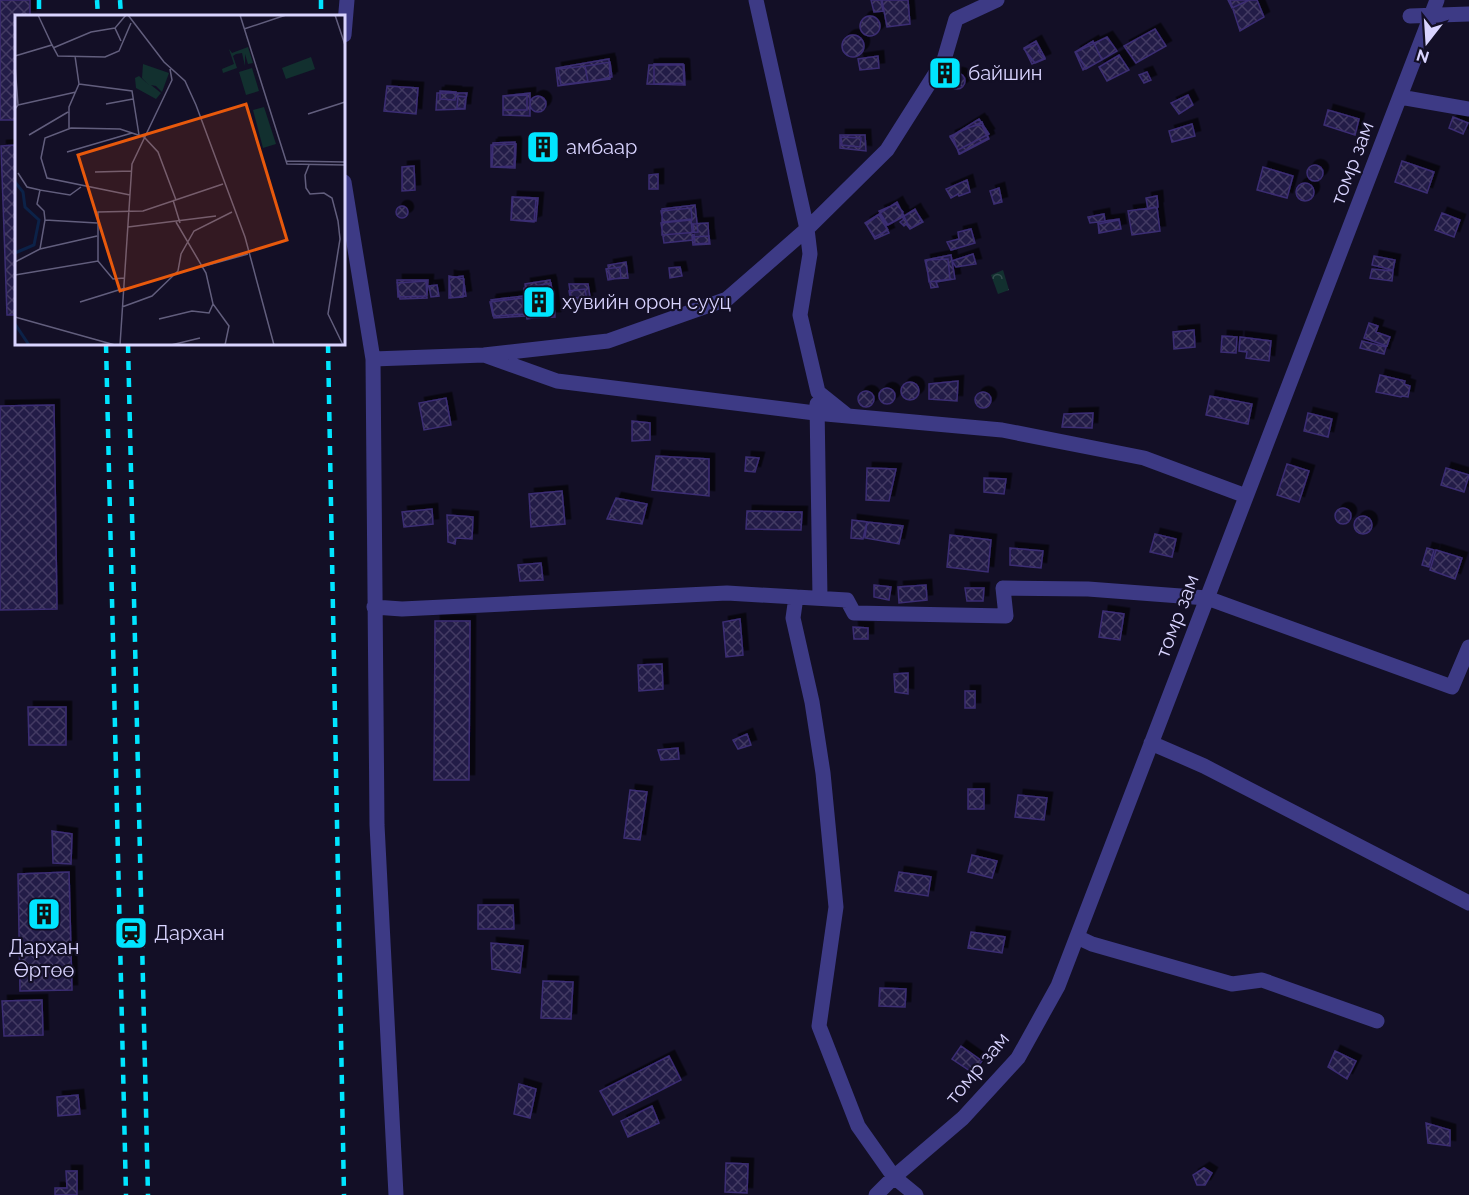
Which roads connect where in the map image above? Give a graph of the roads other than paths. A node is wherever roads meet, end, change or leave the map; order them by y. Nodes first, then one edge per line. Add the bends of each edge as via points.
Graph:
1 (347, 0) edge
2 (756, 0) edge
3 (997, 0) edge
4 (1437, 0) edge
5 (1469, 14) edge
6 (1431, 15) junction
7 (1410, 16) dead end
8 (345, 23) edge
9 (1400, 97) junction
10 (1469, 109) edge
11 (345, 188) edge
12 (807, 229) junction
13 (484, 355) junction
14 (373, 359) junction
15 (818, 392) junction
16 (815, 413) junction
17 (848, 416) junction
18 (1246, 496) junction
19 (796, 597) junction
20 (820, 598) junction
21 (1207, 598) junction
22 (374, 607) junction
23 (1469, 646) edge
24 (1151, 743) junction
25 (1469, 903) edge
26 (1077, 937) junction
27 (1377, 1021) dead end
28 (894, 1177) junction
29 (396, 1195) edge
30 (876, 1195) edge
31 (916, 1195) edge

1 - 8 street
2 - 12 street
3 - 12 street via 956,19 944,60 887,150
4 - 6 street, томр зам
5 - 6 street
6 - 7 street
6 - 9 street, томр зам
9 - 10 street
9 - 18 street, томр зам
11 - 14 street
12 - 13 street via 727,299 608,341
12 - 15 street via 810,254 800,315
13 - 14 street
13 - 16 street via 557,381
14 - 22 street
15 - 16 street
15 - 17 street
16 - 17 street
16 - 20 street
17 - 18 street via 1002,430 1144,458
18 - 21 street, томр зам
19 - 20 street
19 - 22 street via 727,593 402,609
19 - 28 street via 793,618 823,773 836,907 819,1026 858,1126
20 - 21 street via 847,600 854,613 1006,616 1003,588 1088,589
21 - 23 street via 1452,687
21 - 24 street, томр зам
22 - 29 street via 377,825
24 - 25 street via 1204,766
24 - 26 street, томр зам
26 - 27 street via 1232,984 1262,980
26 - 28 street, томр зам via 1058,986 1018,1058 963,1118
28 - 30 street, томр зам
28 - 31 street

